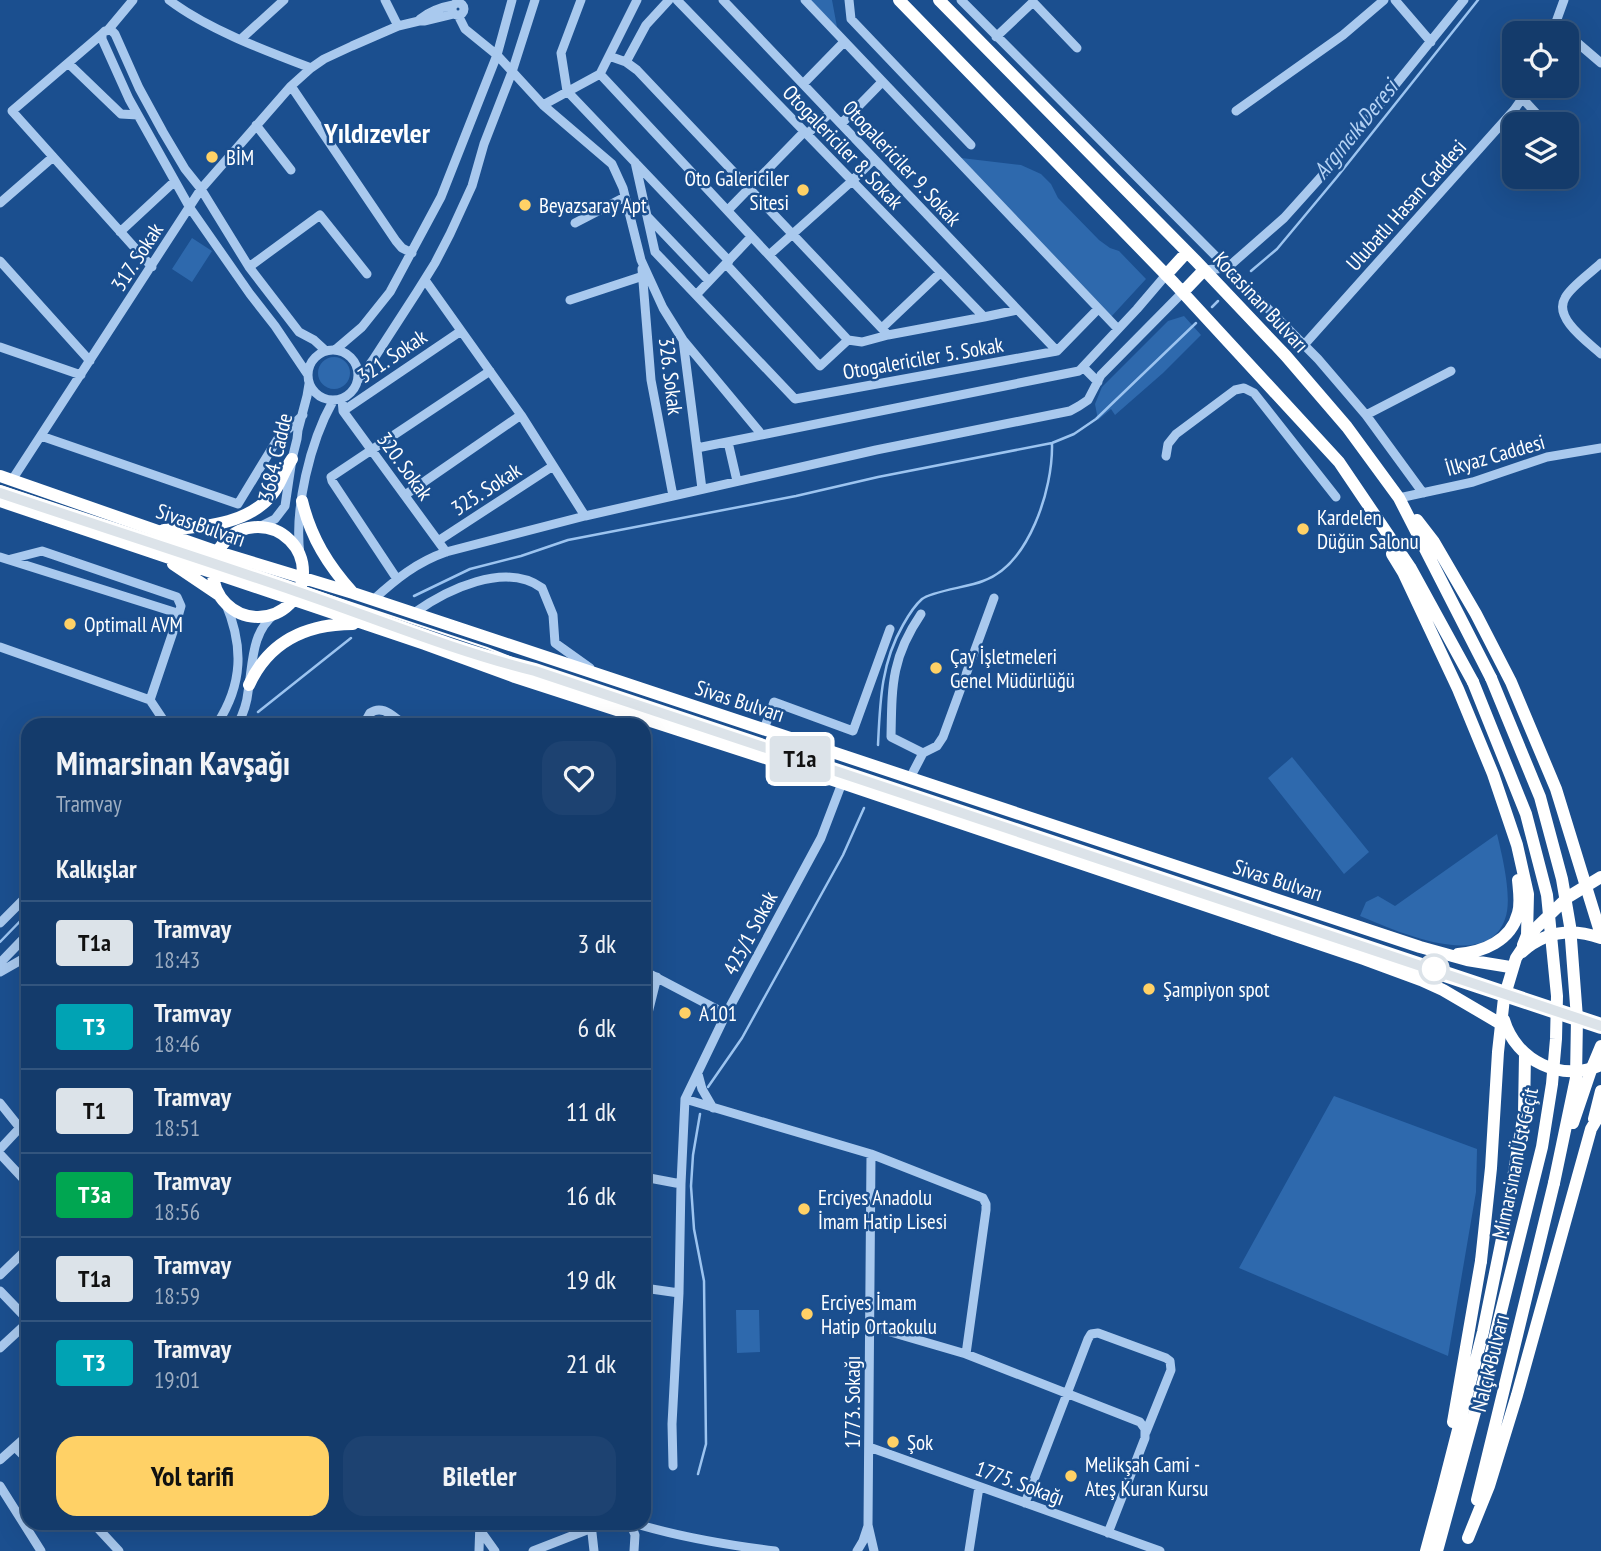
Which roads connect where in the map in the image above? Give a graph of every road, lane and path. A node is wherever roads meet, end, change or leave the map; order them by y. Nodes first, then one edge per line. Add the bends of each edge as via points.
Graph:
1 (133, 0) edge
2 (169, 0) edge
3 (190, 0) edge
4 (284, 0) edge
5 (385, 0) edge
6 (512, 0) edge
7 (535, 0) edge
8 (581, 0) edge
9 (637, 0) edge
10 (669, 0) edge
11 (677, 0) edge
12 (723, 0) edge
13 (804, 0) edge
14 (849, 0) edge
15 (899, 0) edge
16 (939, 0) edge
17 (961, 0) edge
18 (1384, 0) edge
19 (1395, 0) edge
20 (1464, 0) edge
21 (1564, 0) edge
22 (459, 6) edge
23 (182, 9) junction
24 (1556, 21) edge
25 (398, 26) junction
26 (105, 32) junction
27 (996, 37) junction
28 (241, 39) junction
29 (844, 42) junction
30 (1430, 42) junction
31 (1579, 43) edge
32 (1077, 48) dead end
33 (497, 55) junction
34 (609, 56) junction
35 (1600, 59) edge
36 (626, 62) junction
37 (68, 63) junction
38 (311, 68) junction
39 (512, 72) junction
40 (600, 74) junction
41 (882, 82) junction
42 (803, 84) junction
43 (291, 86) junction
44 (568, 91) junction
45 (1522, 99) joint
46 (543, 105) junction
47 (1236, 111) dead end
48 (1534, 112) edge
49 (830, 113) junction
50 (138, 115) junction
51 (841, 124) junction
52 (256, 125) junction
53 (806, 133) junction
54 (971, 145) dead end
55 (53, 157) junction
56 (874, 159) junction
57 (635, 162) junction
58 (291, 170) dead end
59 (175, 181) junction
60 (852, 181) junction
61 (749, 188) junction
62 (201, 189) junction
63 (625, 197) junction
64 (0, 203) edge
65 (190, 208) junction
66 (728, 210) junction
67 (647, 216) junction
68 (575, 223) dead end
69 (120, 232) junction
70 (793, 234) junction
71 (751, 237) junction
72 (1187, 252) junction
73 (412, 253) junction
74 (769, 255) junction
75 (642, 260) junction
76 (0, 261) edge
77 (727, 262) junction
78 (1601, 263) edge
79 (152, 267) junction
80 (249, 267) junction
81 (1227, 268) junction
82 (1204, 270) junction
83 (940, 272) junction
84 (367, 274) dead end
85 (1166, 275) junction
86 (643, 276) junction
87 (425, 279) junction
88 (709, 281) junction
89 (1183, 292) junction
90 (696, 295) junction
91 (570, 300) dead end
92 (1098, 309) junction
93 (1017, 310) junction
94 (984, 317) junction
95 (1118, 329) junction
96 (461, 331) junction
97 (885, 332) junction
98 (682, 340) junction
99 (848, 340) junction
100 (1304, 345) junction
101 (0, 348) edge
102 (331, 350) junction
103 (1056, 351) junction
104 (1601, 354) edge
105 (90, 361) junction
106 (1083, 367) junction
107 (490, 371) junction
108 (1451, 371) dead end
109 (81, 375) junction
110 (308, 379) junction
111 (359, 379) junction
112 (1098, 382) junction
113 (1270, 387) junction
114 (337, 400) junction
115 (1262, 402) junction
116 (343, 411) junction
117 (303, 415) junction
118 (521, 415) junction
119 (1366, 415) junction
120 (762, 435) junction
121 (41, 436) junction
122 (728, 442) junction
123 (697, 448) junction
124 (1601, 448) edge
125 (372, 450) junction
126 (1166, 456) dead end
127 (292, 459) junction
128 (1339, 462) junction
129 (553, 466) junction
130 (6, 478) edge
131 (737, 481) junction
132 (702, 489) junction
133 (1423, 492) junction
134 (405, 495) junction
135 (673, 496) junction
136 (1336, 497) dead end
137 (1399, 498) junction
138 (0, 501) edge
139 (302, 501) junction
140 (584, 516) junction
141 (259, 527) junction
142 (157, 530) junction
143 (438, 541) junction
144 (218, 552) junction
145 (446, 552) junction
146 (158, 554) junction
147 (300, 555) junction
148 (5, 558) edge
149 (214, 573) junction
150 (303, 578) junction
151 (397, 579) junction
152 (353, 593) junction
153 (994, 598) dead end
154 (223, 599) junction
155 (294, 600) junction
156 (373, 600) junction
157 (414, 613) junction
158 (275, 614) junction
159 (921, 614) dead end
160 (177, 620) junction
161 (362, 624) junction
162 (890, 629) dead end
163 (0, 647) edge
164 (599, 674) junction
165 (1491, 678) joint
166 (249, 685) junction
167 (150, 701) junction
168 (162, 718) edge
169 (220, 718) edge
170 (240, 718) edge
171 (367, 718) edge
172 (395, 718) edge
173 (641, 718) edge
174 (651, 721) edge
175 (764, 729) junction
176 (923, 753) junction
177 (910, 778) junction
178 (842, 783) junction
179 (1517, 845) junction
180 (1601, 877) edge
181 (21, 902) edge
182 (0, 923) edge
183 (1601, 937) edge
184 (21, 941) edge
185 (1443, 954) junction
186 (1519, 955) junction
187 (21, 960) edge
188 (0, 963) edge
189 (1510, 967) junction
190 (0, 972) edge
191 (651, 974) edge
192 (657, 977) junction
193 (651, 1001) edge
194 (726, 1014) junction
195 (1506, 1027) junction
196 (1601, 1046) edge
197 (1525, 1055) junction
198 (1601, 1065) edge
199 (698, 1074) junction
200 (1601, 1091) edge
201 (685, 1099) junction
202 (0, 1103) edge
203 (713, 1108) junction
204 (1601, 1112) edge
205 (20, 1128) joint
206 (1591, 1129) junction
207 (0, 1152) edge
208 (871, 1154) junction
209 (21, 1176) edge
210 (651, 1178) edge
211 (1554, 1183) junction
212 (681, 1184) junction
213 (21, 1255) edge
214 (0, 1275) edge
215 (651, 1289) edge
216 (0, 1291) edge
217 (679, 1293) junction
218 (21, 1314) edge
219 (870, 1326) junction
220 (21, 1328) edge
221 (0, 1349) edge
222 (965, 1354) junction
223 (1487, 1368) joint
224 (1066, 1393) junction
225 (1146, 1432) junction
226 (21, 1441) edge
227 (15, 1447) junction
228 (869, 1447) junction
229 (21, 1453) edge
230 (0, 1460) edge
231 (673, 1466) dead end
232 (0, 1486) edge
233 (979, 1487) junction
234 (1440, 1500) junction
235 (1025, 1503) junction
236 (21, 1519) edge
237 (868, 1525) junction
238 (651, 1529) edge
239 (28, 1530) edge
240 (102, 1530) edge
241 (480, 1530) edge
242 (482, 1530) edge
243 (581, 1530) edge
244 (592, 1530) edge
245 (633, 1530) edge
246 (1108, 1533) junction
247 (1466, 1544) edge
248 (41, 1551) edge
249 (118, 1551) edge
250 (479, 1551) edge
251 (495, 1551) edge
252 (533, 1551) edge
253 (594, 1551) edge
254 (634, 1551) edge
255 (775, 1551) edge
256 (857, 1551) edge
257 (874, 1551) edge
258 (969, 1551) edge
259 (1160, 1551) edge
260 (1426, 1551) edge
261 (1437, 1551) edge

1 - 26 street
2 - 23 street
3 - 23 street
4 - 28 street
5 - 25 street
6 - 33 street
7 - 39 street
8 - 44 street via 561,53
9 - 34 street
10 - 36 street via 646,25
11 - 53 street, Otogalericiler 8. Sokak
12 - 42 street, Otogalericiler 9. Sokak
13 - 29 street
14 - 54 street via 851,19
15 - 85 highway
16 - 72 highway, Kocasinan Bulvarı
17 - 27 street
18 - 47 street
19 - 30 street
20 - 30 street
21 - 24 street
22 - 25 street, 317. Sokak
22 - 33 street via 465,29
23 - 28 street
25 - 38 street, 317. Sokak
26 - 37 street
26 - 50 street via 102,39
26 - 62 street via 115,34 163,132
27 - 32 street via 1033,2
27 - 81 street
28 - 38 street
29 - 41 street
29 - 42 street
30 - 81 street via 1303,199
31 - 35 street
33 - 39 street
33 - 73 street via 441,197
34 - 36 street
34 - 40 street
36 - 61 street
37 - 50 street via 121,114
37 - 55 street via 12,111
38 - 43 street, 317. Sokak
39 - 46 street
39 - 87 street via 472,186
40 - 44 street
40 - 66 street
41 - 51 street
41 - 92 street
42 - 49 street, Otogalericiler 9. Sokak
43 - 52 street, 317. Sokak
43 - 73 street via 396,241
44 - 46 street
44 - 57 street
45 - 48 street
45 - 100 street, Ulubatlı Hasan Caddesi
46 - 63 street via 612,164
49 - 51 street, Otogalericiler 9. Sokak
49 - 53 street
50 - 59 street
51 - 56 street, Otogalericiler 9. Sokak
52 - 58 street
52 - 62 street, 317. Sokak
53 - 60 street, Otogalericiler 8. Sokak
53 - 61 street
55 - 64 street
55 - 69 street
56 - 60 street
56 - 93 street, Otogalericiler 9. Sokak
57 - 67 street
57 - 77 street
59 - 65 street
59 - 69 street
60 - 70 street
60 - 83 street, Otogalericiler 8. Sokak
61 - 66 street
61 - 70 street
62 - 65 street, 317. Sokak
62 - 80 street
63 - 68 street
63 - 75 street
65 - 79 street, 317. Sokak
65 - 110 street
66 - 71 street
67 - 88 street
67 - 90 street via 655,252
69 - 79 street
70 - 74 street
70 - 97 street
71 - 74 street
71 - 77 street
72 - 82 highway, Kocasinan Bulvarı
72 - 85 highway
73 - 102 street via 390,292 362,327
74 - 99 street
75 - 86 street, 326. Sokak
75 - 98 street
76 - 105 street
77 - 88 street
77 - 99 street via 820,366
78 - 104 street via 1567,294 1562,310 1567,321
79 - 105 street, 317. Sokak
80 - 84 street via 320,215
80 - 102 street via 299,332
81 - 82 street
81 - 100 street
82 - 89 highway
82 - 137 highway, Kocasinan Bulvarı via 1311,384
83 - 94 street, Otogalericiler 8. Sokak
83 - 97 street
85 - 89 highway
85 - 95 street
86 - 91 street
86 - 135 street, 326. Sokak via 651,380
87 - 96 street
87 - 111 street
88 - 90 street
89 - 112 street
89 - 113 highway
90 - 103 street, Otogalericiler 5. Sokak via 795,399
92 - 95 street
92 - 103 street
93 - 94 street
93 - 103 street, Otogalericiler 9. Sokak
94 - 97 street
95 - 106 street
96 - 107 street
96 - 116 street, 321. Sokak
97 - 99 street via 862,342
98 - 120 street
98 - 123 street
100 - 119 street
101 - 109 street
102 - 110 street via 313,360
102 - 111 street via 350,356
105 - 109 street, 317. Sokak
106 - 112 street
106 - 120 street
107 - 118 street
107 - 125 street
108 - 119 street
109 - 121 street, 317. Sokak
110 - 114 street via 320,397
110 - 117 street, 3684. Cadde
111 - 114 street via 351,393
112 - 131 street via 1087,400 1070,411
113 - 115 street
113 - 128 highway
114 - 116 street
114 - 139 street, 3684. Cadde via 325,415
115 - 126 street via 1251,390 1235,390 1176,434
115 - 136 street
116 - 125 street, 320. Sokak
117 - 121 street via 277,440 238,504
117 - 127 street, 3684. Cadde
118 - 129 street
118 - 134 street
119 - 133 street
120 - 122 street
121 - 130 street, 317. Sokak
122 - 123 street
122 - 131 street
123 - 132 street
124 - 133 street, İlkyaz Caddesi via 1548,457 1473,482
125 - 134 street, 320. Sokak
125 - 151 street via 331,479
127 - 141 street, 3684. Cadde via 283,510
127 - 142 highway via 276,488 243,515 211,526
128 - 179 highway via 1403,572 1458,689
128 - 223 highway, Mimarsinan Üst Geçit, bridge via 1410,567 1473,682 1526,814 1547,895 1557,996 1552,1084 1542,1147
129 - 140 street
129 - 143 street, 325. Sokak
130 - 142 highway, Sivas Bulvarı
131 - 132 street
132 - 135 street
133 - 137 street, İlkyaz Caddesi
134 - 143 street, 320. Sokak
135 - 140 street
137 - 165 highway, Kocasinan Bulvarı
137 - 183 highway via 1434,542 1511,682 1556,789
138 - 146 highway, Sivas Bulvarı
139 - 147 street, 3684. Cadde
139 - 152 highway via 323,554
140 - 145 street
141 - 144 highway via 234,534
141 - 147 highway via 285,536
142 - 144 highway, Sivas Bulvarı
143 - 145 street, 320. Sokak
144 - 149 highway
144 - 150 highway, Sivas Bulvarı
145 - 151 street via 422,561
146 - 149 highway, Sivas Bulvarı
146 - 154 highway
147 - 150 highway
148 - 160 street via 172,610
148 - 160 street via 43,551 177,597 181,606
149 - 154 highway
149 - 155 highway, Sivas Bulvarı
150 - 152 highway, Sivas Bulvarı
150 - 155 highway
151 - 156 street
152 - 156 highway, Sivas Bulvarı
153 - 176 street via 943,737
154 - 158 highway via 252,617
154 - 169 street via 237,635 239,669
155 - 158 highway
155 - 161 highway, Sivas Bulvarı
156 - 157 highway, Sivas Bulvarı
157 - 164 highway, Sivas Bulvarı
157 - 164 street via 461,587 496,579 525,579 542,588 553,615 555,643
158 - 166 street via 258,635
159 - 176 street via 903,645 895,672 891,737
160 - 167 street
161 - 166 highway via 323,626 290,638 263,660
161 - 173 highway, Sivas Bulvarı
162 - 175 street via 853,731 774,702
163 - 167 street
164 - 175 highway, Sivas Bulvarı
165 - 211 highway, Mimarsinan Üst Geçit, bridge via 1540,797 1570,926 1576,1078
166 - 170 street
167 - 168 street
171 - 172 street via 380,709
174 - 178 highway, Sivas Bulvarı
175 - 177 highway, Sivas Bulvarı
176 - 177 street
177 - 185 highway, Sivas Bulvarı
178 - 194 street, 425/1 Sokak via 821,838
178 - 195 highway, Sivas Bulvarı via 1364,959 1443,990
179 - 185 highway via 1519,905 1511,927 1485,949
179 - 186 highway via 1528,894 1527,936
180 - 234 highway, bridge via 1568,897 1535,928 1516,958 1504,998 1481,1261
181 - 182 street
183 - 186 highway via 1558,933 1536,941
184 - 188 street
185 - 189 highway, Sivas Bulvarı
186 - 189 highway
187 - 190 street
189 - 195 highway via 1501,995
191 - 192 street
192 - 193 street
192 - 194 street
194 - 199 street, 425/1 Sokak
195 - 197 highway
196 - 211 highway, bridge
197 - 198 highway via 1557,1071
197 - 234 highway via 1524,1113 1504,1230
199 - 201 street, 425/1 Sokak
199 - 203 street
200 - 206 highway
201 - 203 street
201 - 212 street
202 - 205 street
203 - 208 street
204 - 206 highway
205 - 207 street
206 - 247 highway via 1517,1395
207 - 209 street
208 - 219 street, 1773. Sokağı
208 - 222 street via 980,1196 986,1204
210 - 212 street
211 - 247 highway, Nalçık Bulvarı
212 - 217 street
213 - 214 street
215 - 217 street
216 - 218 street
217 - 231 street
219 - 222 street
219 - 228 street, 1773. Sokağı
220 - 221 street
222 - 224 street
223 - 261 highway, Nalçık Bulvarı
224 - 225 street via 1140,1422
224 - 225 street via 1093,1333 1166,1358 1171,1370
224 - 235 street
225 - 246 street
226 - 227 street
227 - 229 street
227 - 230 street
228 - 233 street, 1775. Sokağı
228 - 237 street, 1773. Sokağı
232 - 236 street
233 - 235 street, 1775. Sokağı
233 - 258 street
234 - 260 highway
235 - 246 street, 1775. Sokağı
237 - 256 street, 1773. Sokağı
237 - 257 street, 1773. Sokağı
238 - 255 street
239 - 248 street
240 - 249 street
241 - 250 street
242 - 251 street
243 - 252 street
244 - 253 street
245 - 254 street
246 - 259 street, 1775. Sokağı

